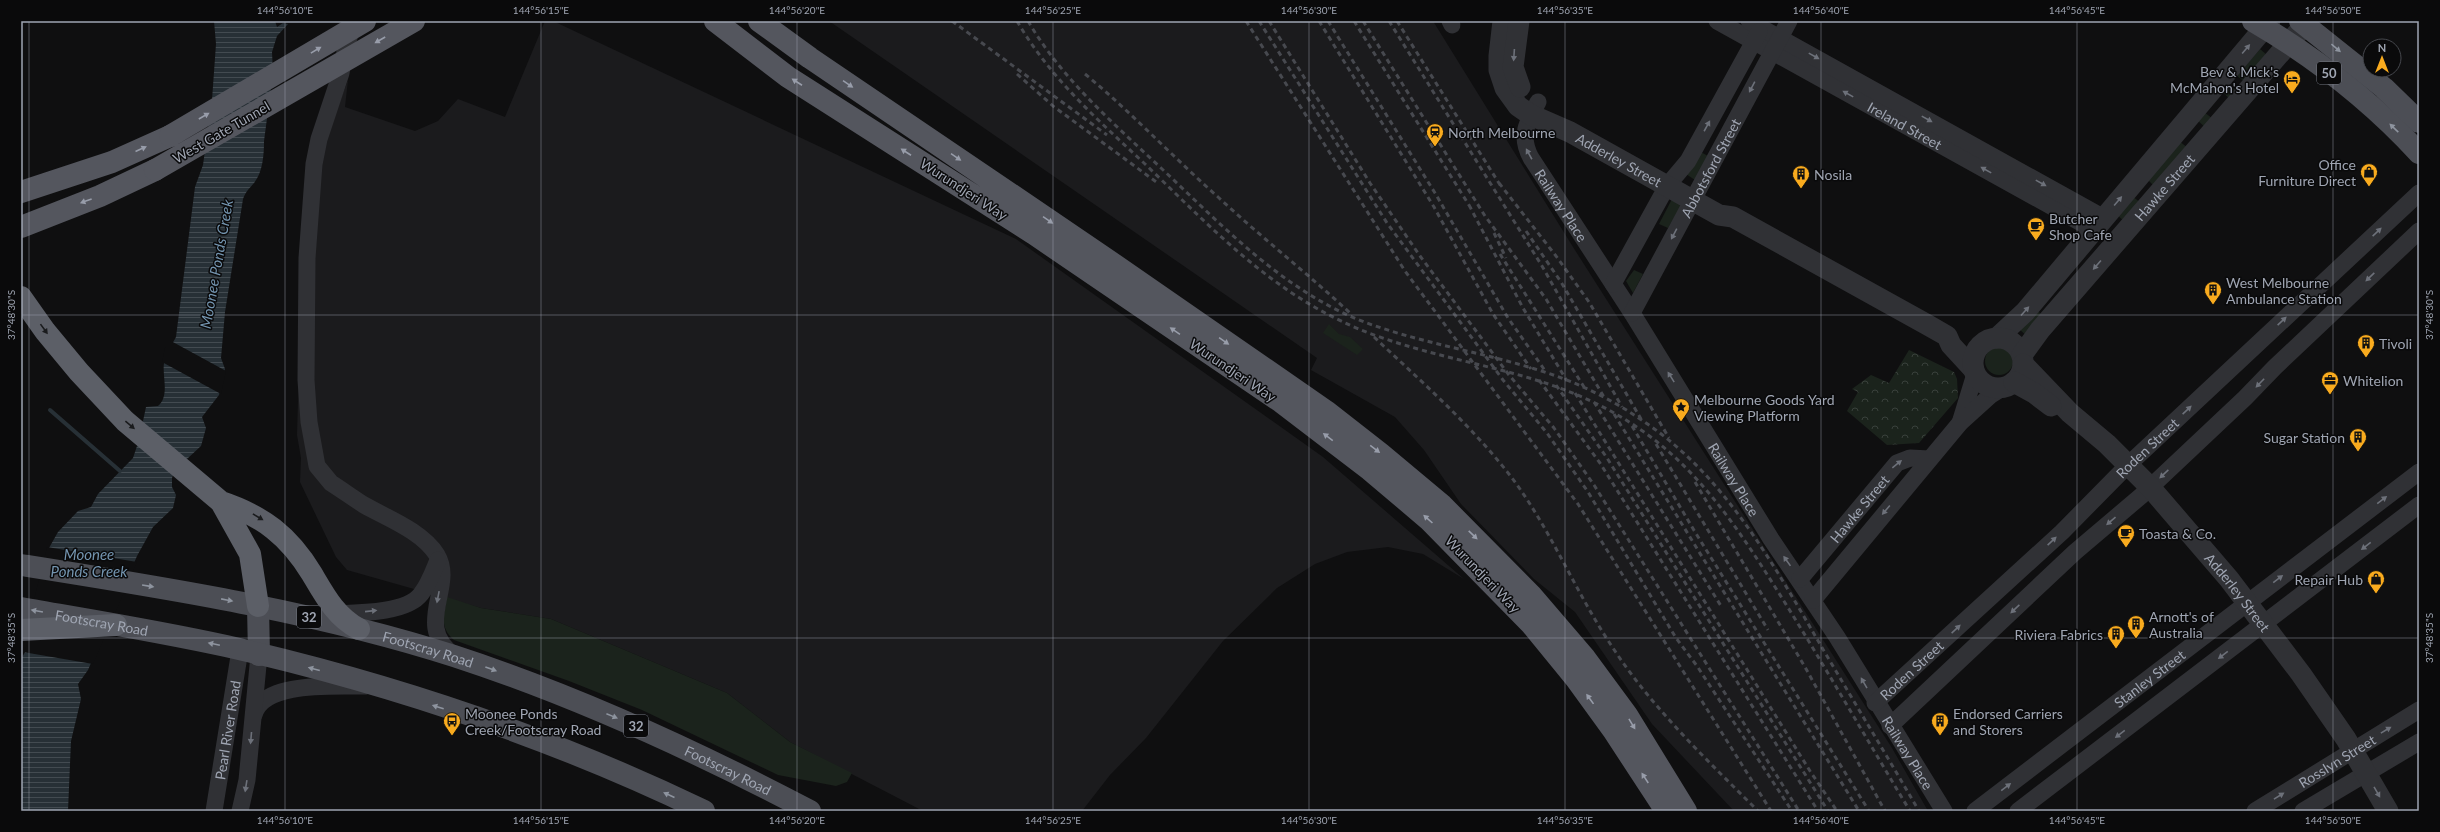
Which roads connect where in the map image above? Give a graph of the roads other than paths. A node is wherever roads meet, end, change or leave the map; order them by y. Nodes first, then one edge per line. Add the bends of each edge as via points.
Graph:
1 (355, 21) edge
2 (364, 21) edge
3 (414, 21) edge
4 (716, 21) edge
5 (760, 21) edge
6 (1503, 21) edge
7 (1518, 21) edge
8 (1717, 21) edge
9 (1788, 21) edge
10 (2304, 22) edge
11 (2262, 23) edge
12 (1757, 28) edge
13 (2289, 42) junction
14 (1775, 44) junction
15 (1514, 92) junction
16 (2208, 96) junction
17 (1534, 108) junction
18 (2228, 113) junction
19 (2419, 122) edge
20 (2419, 153) edge
21 (1670, 182) junction
22 (21, 192) edge
23 (1695, 195) junction
24 (2418, 197) edge
25 (2099, 224) junction
26 (21, 227) edge
27 (2419, 231) edge
28 (2123, 235) junction
29 (1613, 284) junction
30 (21, 297) edge
31 (1632, 313) junction
32 (1946, 336) junction
33 (1990, 341) junction
34 (1975, 372) junction
35 (2015, 372) junction
36 (1960, 423) junction
37 (1929, 459) junction
38 (2124, 469) junction
39 (2419, 472) edge
40 (2145, 492) junction
41 (222, 502) junction
42 (2419, 505) edge
43 (439, 558) junction
44 (24, 565) edge
45 (1800, 579) junction
46 (1813, 600) junction
47 (258, 606) junction
48 (2242, 606) junction
49 (21, 608) edge
50 (339, 614) junction
51 (305, 616) junction
52 (116, 625) junction
53 (2259, 628) junction
54 (359, 629) junction
55 (21, 630) edge
56 (250, 652) junction
57 (455, 656) junction
58 (376, 686) junction
59 (1875, 703) junction
60 (2419, 710) edge
61 (254, 715) junction
62 (1890, 726) junction
63 (2419, 742) edge
64 (2348, 754) junction
65 (2361, 776) junction
66 (214, 811) edge
67 (240, 811) edge
68 (704, 811) edge
69 (810, 811) edge
70 (1666, 811) edge
71 (1686, 811) edge
72 (1944, 811) edge
73 (1975, 811) edge
74 (2018, 811) edge
75 (2255, 811) edge
76 (2303, 811) edge
77 (2388, 811) edge

1 - 43 street via 319,139 311,190 307,258 306,380 314,457 323,475 331,483 417,536 431,547
22 -> 2 highway, West Gate Tunnel, bridge via 112,162 170,136
3 -> 26 highway, West Gate Tunnel, bridge via 122,186
70 -> 4 highway, Wurundjeri Way via 1613,730 1531,624 1429,520 1370,470 1281,402 1034,234 788,77
5 -> 71 highway, Wurundjeri Way via 810,58 1326,412 1442,505 1531,594 1585,658 1627,715
6 - 15 street via 1499,65 1501,77
7 -> 15 street via 1513,67
8 - 12 street, Ireland Street
9 - 14 street, Abbotsford Street
10 - 13 street, Hawke Street
10 -> 19 main road, 50 via 2384,88
11 - 13 main road, 50
16 -> 11 street, Hawke Street
12 - 14 street, Ireland Street
21 -> 12 street, Abbotsford Street via 1688,161
13 - 18 street, Hawke Street
20 -> 13 main road, 50 via 2369,105
14 -> 23 street, Abbotsford Street
14 - 25 street, Ireland Street
15 - 17 street, Adderley Street
16 - 18 street
25 -> 16 street, Hawke Street
17 - 21 street, Adderley Street
29 -> 17 street, Railway Place via 1526,149 1524,134
18 - 28 street, Hawke Street
21 - 23 street, Adderley Street
21 - 29 street, Abbotsford Street
23 -> 31 street, Abbotsford Street
23 - 32 street, Adderley Street via 1723,205 1733,217
38 -> 24 street, Roden Street
25 - 28 street
33 -> 25 street, Hawke Street via 2025,312
27 -> 40 street, Roden Street
28 -> 35 street, Hawke Street
29 - 31 street, Railway Place
30 -> 41 highway via 79,372 125,421
45 -> 31 street, Railway Place via 1771,539
32 - 33 street, Adderley Street
32 - 34 street, Adderley Street
33 - 34 street via 1974,355
33 - 35 street via 2012,342
34 - 35 street via 1983,383
34 - 36 street, Hawke Street
35 - 36 street, Hawke Street
35 - 38 street, Adderley Street via 2070,413
36 - 37 street, Hawke Street
45 -> 37 street, Hawke Street via 1897,463 1910,458
37 -> 46 street, Hawke Street
38 - 40 street, Adderley Street
59 -> 38 street, Roden Street via 2062,532
48 -> 39 street, Stanley Street
40 - 48 street, Adderley Street via 2194,553
40 -> 62 street, Roden Street via 2075,552
41 - 47 highway via 250,554
41 -> 50 highway via 254,515 284,537
42 -> 53 street, Stanley Street
50 -> 43 street via 383,610 409,604 421,594
43 -> 57 street via 441,581 434,620 441,641
44 -> 47 main road, Footscray Road / 32
45 - 46 street, Railway Place
59 -> 46 street, Railway Place
47 - 51 main road, Footscray Road / 32
47 - 56 main road
48 - 53 street, Adderley Street
73 -> 48 street, Stanley Street
52 -> 49 main road, Footscray Road
50 - 51 street
50 - 54 highway
51 - 54 main road, Footscray Road / 32
52 - 55 highway
56 -> 52 main road, Footscray Road
53 - 64 street, Adderley Street
53 -> 74 street, Stanley Street
54 - 57 main road, Footscray Road / 32
58 -> 56 main road, Footscray Road
56 - 61 street, Pearl River Road
56 - 66 street, Pearl River Road
57 -> 69 main road, Footscray Road / 32 via 648,731
58 - 61 street via 285,690 261,701
68 -> 58 main road, Footscray Road via 552,745
59 - 62 street, Railway Place
64 -> 60 street, Rosslyn Street
61 -> 67 street, Pearl River Road via 247,780
62 - 72 street, Railway Place
63 - 65 street, Rosslyn Street
64 - 65 street, Adderley Street
75 -> 64 street, Rosslyn Street
65 - 76 street, Rosslyn Street
65 -> 77 street, Adderley Street

